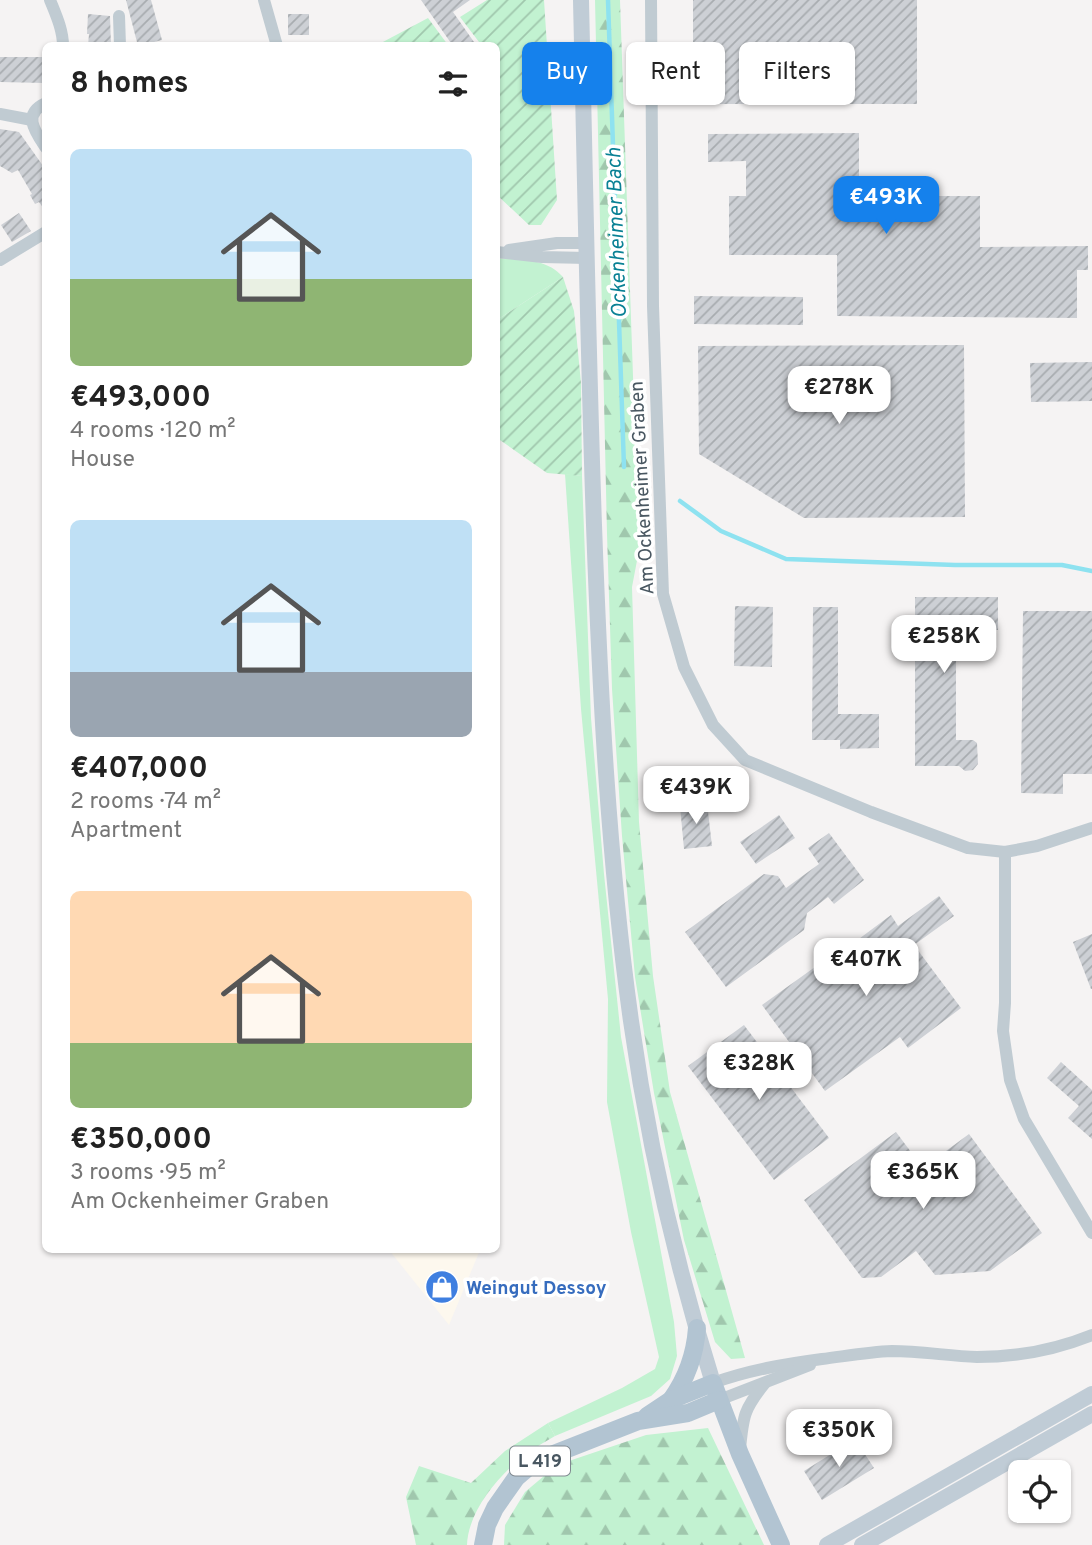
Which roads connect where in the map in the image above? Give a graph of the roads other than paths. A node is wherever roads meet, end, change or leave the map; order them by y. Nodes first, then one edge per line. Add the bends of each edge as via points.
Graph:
1 (50, 0) edge
2 (264, 0) edge
3 (581, 0) edge
4 (651, 0) edge
5 (119, 16) dead end
6 (63, 42) edge
7 (120, 42) edge
8 (276, 42) edge
9 (42, 106) edge
10 (0, 114) edge
11 (32, 120) junction
12 (42, 142) edge
13 (42, 234) edge
14 (587, 251) junction
15 (500, 252) edge
16 (0, 260) edge
17 (1092, 828) edge
18 (1005, 852) junction
19 (1092, 1233) edge
20 (697, 1328) junction
21 (1092, 1335) edge
22 (826, 1358) junction
23 (765, 1383) junction
24 (716, 1392) junction
25 (1092, 1394) edge
26 (671, 1400) junction
27 (1092, 1414) edge
28 (638, 1421) junction
29 (740, 1454) junction
30 (483, 1545) edge
31 (781, 1545) edge
32 (827, 1545) edge
33 (862, 1545) edge

1 - 6 street
2 - 8 street
3 - 14 main road, L 419
4 - 18 street, Am Ockenheimer Graben via 653,306 663,594 684,667 713,724 745,760 968,848
5 - 7 street
9 - 11 street
10 - 11 street
11 - 12 street
13 - 16 street
14 - 15 street via 542,257
14 - 20 main road, L 419 via 598,650 617,899 644,1095 682,1279
17 - 18 street, Am Ockenheimer Graben
18 - 19 street via 1003,1031 1010,1080 1024,1118
20 - 24 main road, L 419
20 - 26 main road, L 419 via 687,1374
21 - 22 street via 1036,1353 1009,1356 890,1351
22 - 23 street
22 - 24 street via 740,1373
23 - 24 street
23 - 29 street via 745,1411
24 - 26 main road, L 419
24 - 28 main road, L 419 via 688,1413
24 - 29 main road, L 419
25 - 32 main road
26 - 28 main road, L 419
27 - 33 main road
28 - 30 main road, L 419 via 530,1466 495,1508
29 - 31 main road, L 419

